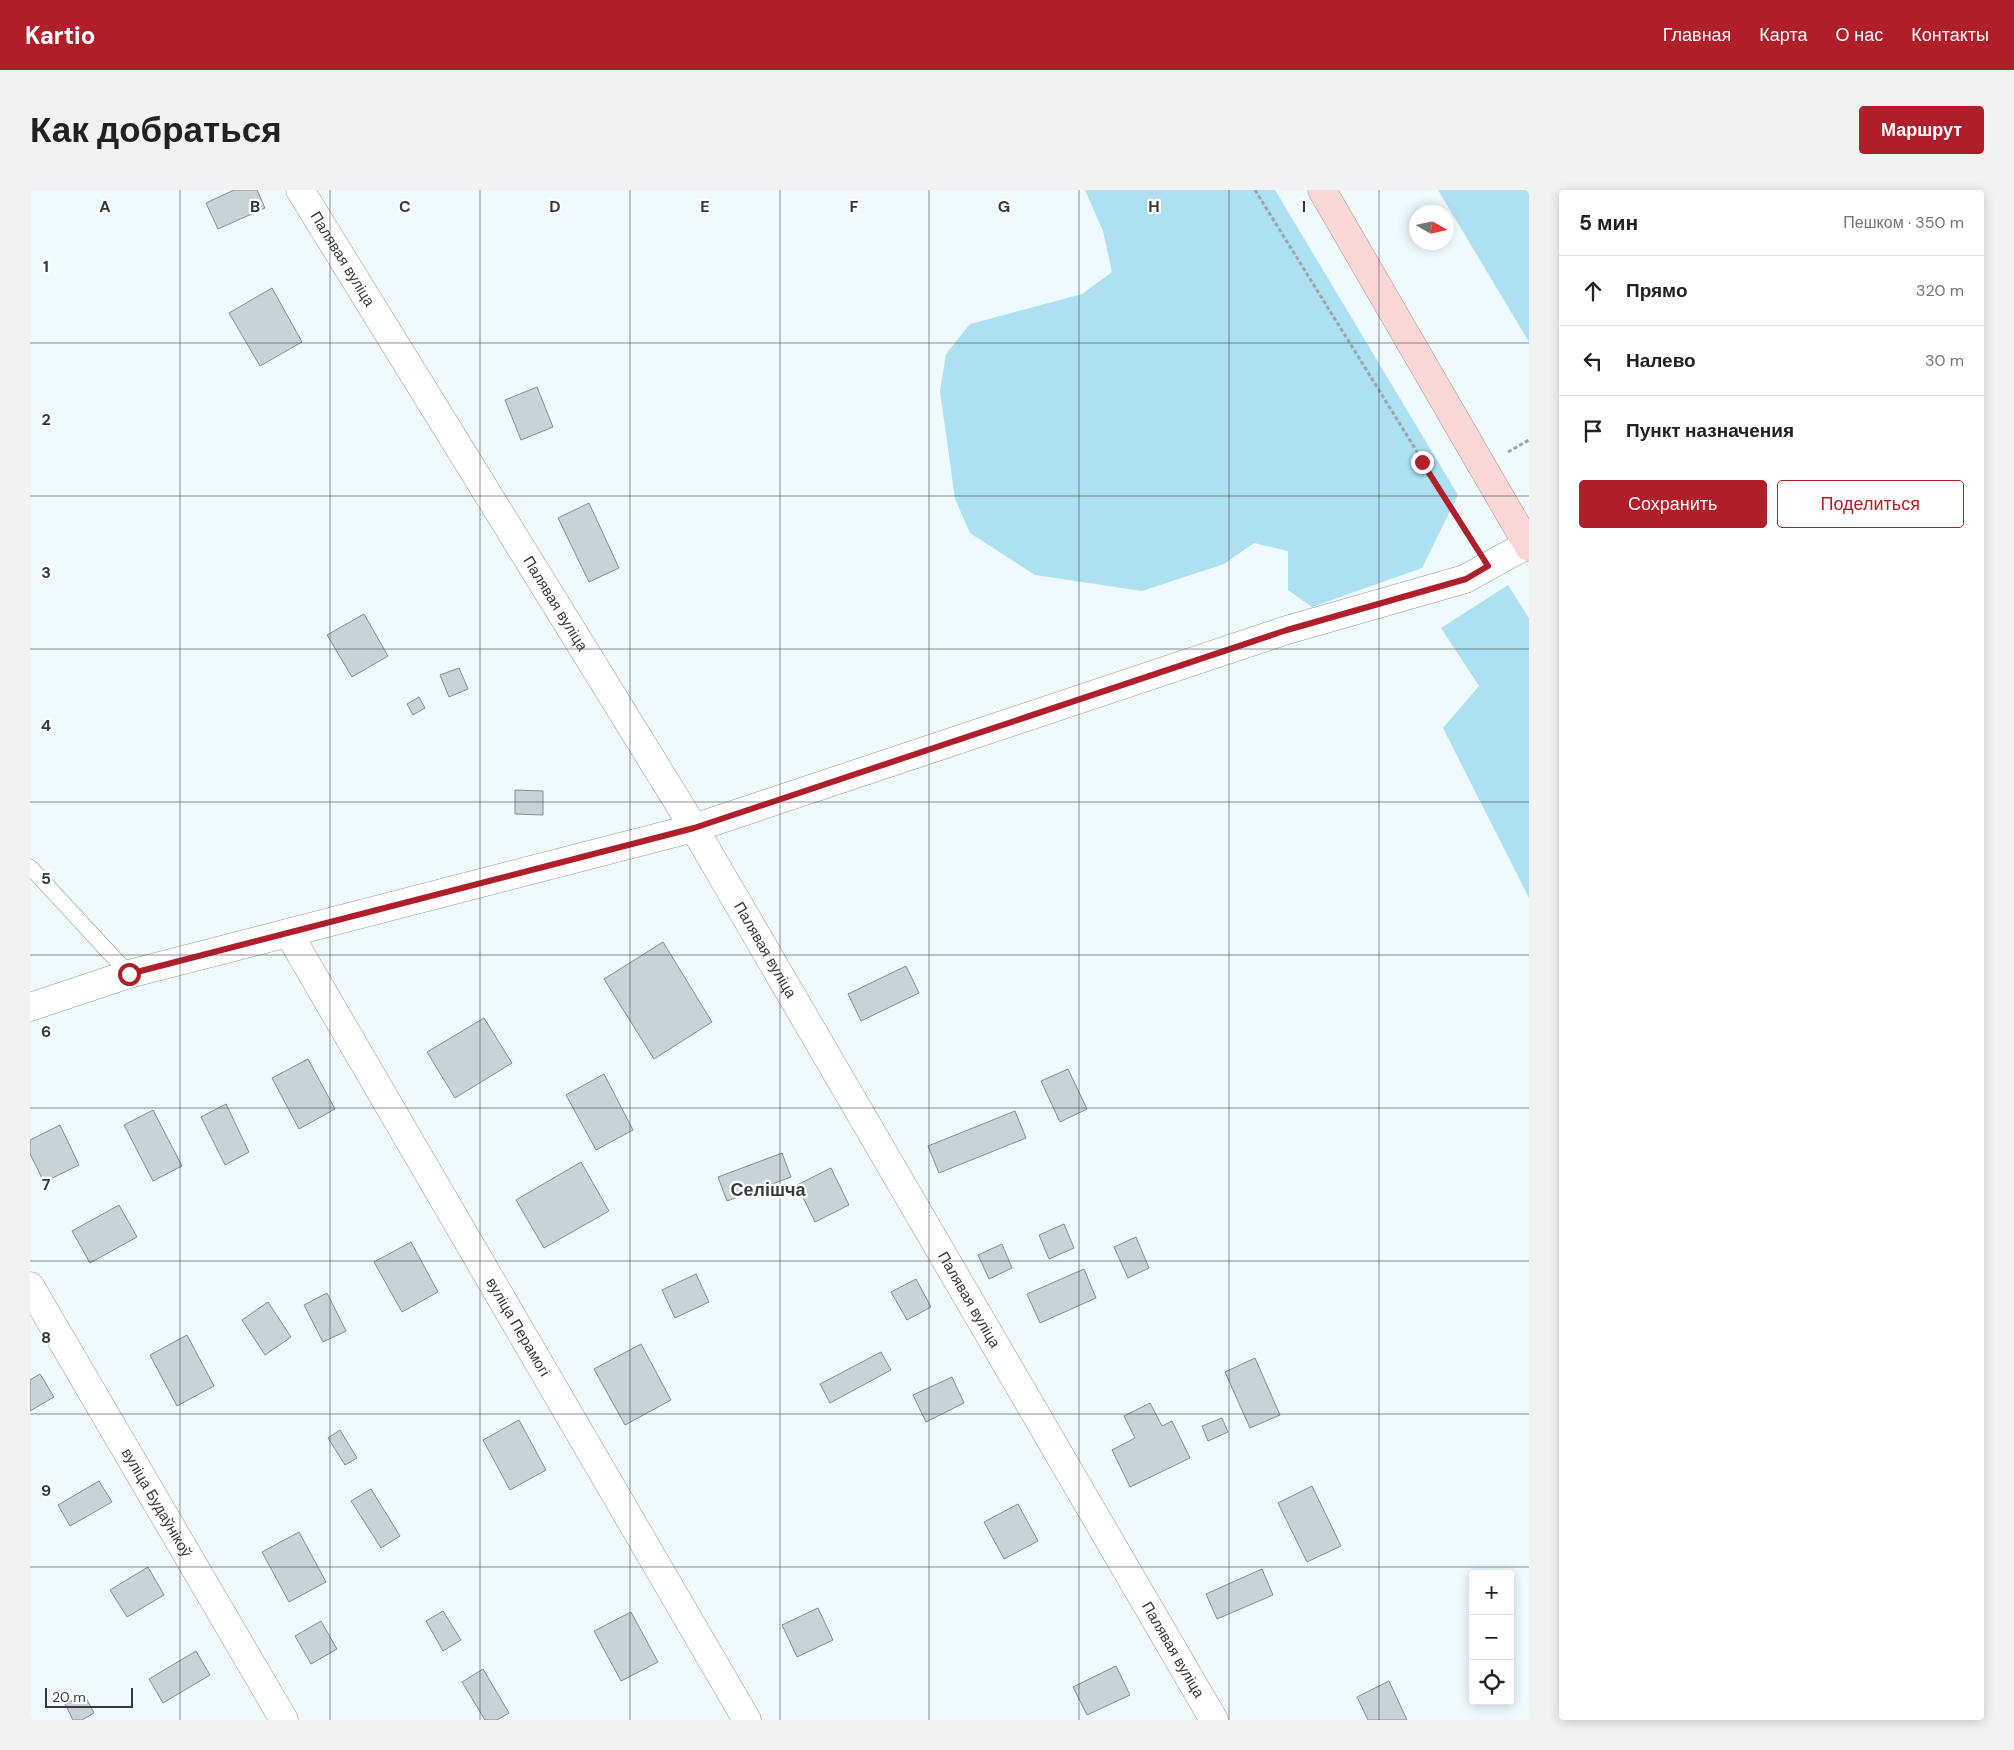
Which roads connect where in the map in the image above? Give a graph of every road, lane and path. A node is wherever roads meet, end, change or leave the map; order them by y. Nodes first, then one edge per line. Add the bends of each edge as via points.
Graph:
1 (300, 190) edge
2 (1255, 190) edge
3 (1322, 190) edge
4 (1528, 545) edge
5 (1488, 566) junction
6 (694, 828) junction
7 (30, 867) edge
8 (289, 934) junction
9 (129, 974) junction
10 (30, 1007) edge
11 (30, 1286) edge
12 (284, 1720) edge
13 (747, 1720) edge
14 (1214, 1720) edge

1 - 6 street, Палявая вуліца
2 - 5 path
3 - 4 main road
4 - 5 street
5 - 6 street via 1466,579 1287,630
6 - 8 street
6 - 14 street, Палявая вуліца
7 - 9 lane
8 - 9 street
8 - 13 street, вуліца Перамогі
9 - 10 street
11 - 12 street, вуліца Будаўнікоў

